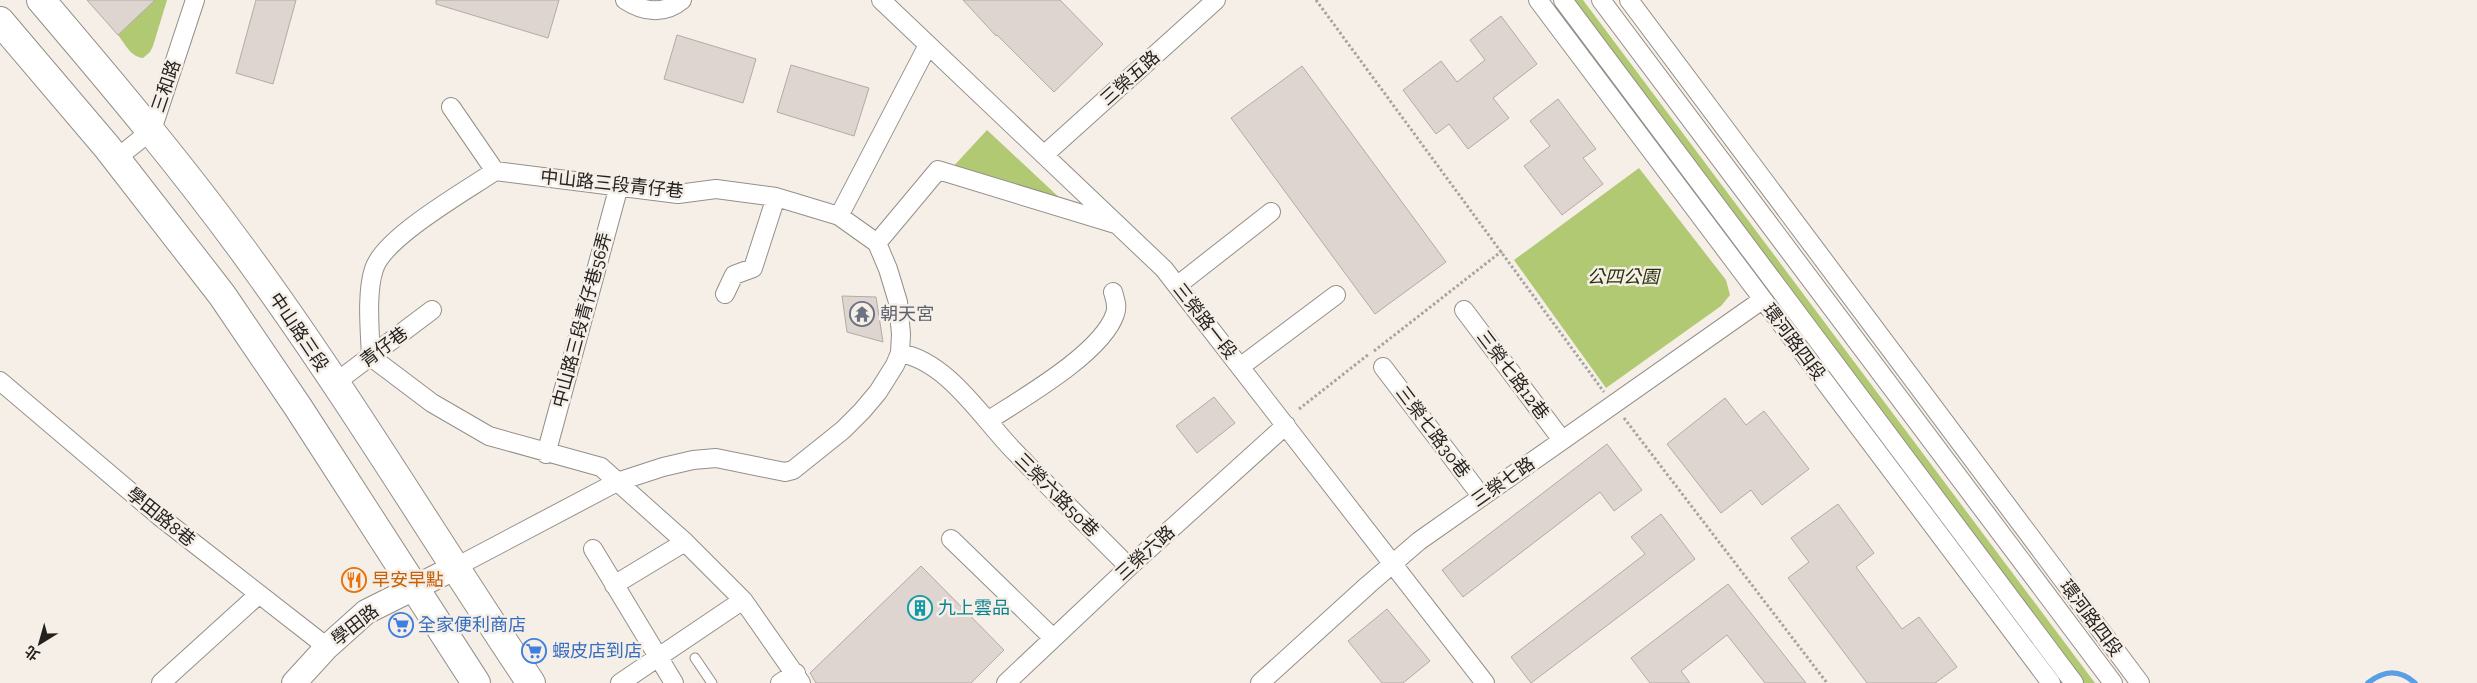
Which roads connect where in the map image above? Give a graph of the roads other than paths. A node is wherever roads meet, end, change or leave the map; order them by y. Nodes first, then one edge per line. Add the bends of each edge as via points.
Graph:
1 (41, 0) edge
2 (195, 0) edge
3 (625, 0) edge
4 (682, 0) edge
5 (881, 0) edge
6 (1216, 0) edge
7 (1538, 0) edge
8 (1563, 0) edge
9 (1601, 0) edge
10 (1630, 0) edge
11 (0, 21) edge
12 (928, 45) junction
13 (451, 107) dead end
14 (152, 130) junction
15 (1044, 155) junction
16 (117, 158) junction
17 (495, 171) junction
18 (619, 186) junction
19 (776, 197) junction
20 (1271, 212) dead end
21 (840, 216) junction
22 (1118, 225) junction
23 (877, 243) junction
24 (1178, 285) junction
25 (1113, 292) dead end
26 (725, 294) dead end
27 (1336, 295) dead end
28 (1762, 300) junction
29 (432, 310) dead end
30 (1464, 310) dead end
31 (900, 354) junction
32 (371, 358) junction
33 (1240, 367) junction
34 (1383, 367) dead end
35 (0, 381) edge
36 (335, 383) junction
37 (989, 420) junction
38 (1286, 425) junction
39 (1562, 440) junction
40 (546, 454) junction
41 (617, 482) junction
42 (1482, 497) junction
43 (951, 539) dead end
44 (685, 542) junction
45 (593, 549) dead end
46 (1392, 564) junction
47 (1129, 567) junction
48 (454, 568) junction
49 (614, 585) junction
50 (415, 588) junction
51 (258, 595) junction
52 (743, 600) junction
53 (1053, 638) junction
54 (327, 647) junction
55 (657, 658) junction
56 (695, 658) dead end
57 (798, 678) edge
58 (161, 683) edge
59 (294, 683) edge
60 (476, 683) edge
61 (530, 683) edge
62 (620, 683) edge
63 (674, 683) edge
64 (712, 683) edge
65 (780, 683) edge
66 (1006, 683) edge
67 (1260, 683) edge
68 (1485, 683) edge
69 (2052, 683) edge
70 (2074, 683) edge
71 (2113, 683) edge
72 (2140, 683) edge

1 - 14 main road, 中山路三段
2 - 14 street, 三和路
3 - 4 street via 634,7 651,11 666,9
5 - 12 street, 三榮路一段
6 - 15 street, 三榮五路
7 - 28 street, 環河路四段
8 - 70 street, 環河路四段
9 - 71 street, 環河路四段
10 - 72 street, 環河路四段
11 - 16 main road
12 - 15 street, 三榮路一段
12 - 21 street
13 - 17 street
14 - 16 street, 三和路
14 - 36 main road, 中山路三段 via 259,272
15 - 22 street, 三榮路一段
16 - 50 main road via 222,295
17 - 18 street, 中山路三段青仔巷
17 - 32 street via 389,245 374,268 369,309
18 - 19 street, 中山路三段青仔巷 via 678,194 716,188
18 - 40 street, 中山路三段青仔巷56弄
19 - 21 street, 中山路三段青仔巷
19 - 26 street via 753,268 734,274
20 - 24 street
21 - 23 street, 中山路三段青仔巷
22 - 23 street via 938,170
22 - 24 street, 三榮路一段
23 - 31 street via 898,302
24 - 33 street, 三榮路一段
25 - 37 street via 1115,314 1088,350
27 - 33 street
28 - 39 street, 三榮七路
28 - 69 street, 環河路四段
29 - 32 street, 青仔巷
30 - 39 street, 三榮七路12巷
31 - 37 street, 三榮六路50巷 via 925,361
31 - 41 street via 878,392 862,411 793,470 786,472 708,458 663,466
32 - 36 street, 青仔巷
32 - 40 street via 432,403 489,436
33 - 38 street, 三榮路一段
34 - 42 street, 三榮七路30巷
35 - 51 street, 學田路8巷
36 - 48 main road, 中山路三段
37 - 47 street, 三榮六路50巷 via 1013,451
38 - 46 street, 三榮路一段
38 - 47 street, 三榮六路
39 - 42 street, 三榮七路
40 - 41 street via 601,467
41 - 44 street
41 - 48 street
42 - 46 street, 三榮七路
43 - 53 street
44 - 49 street
44 - 52 street
45 - 49 street
46 - 67 street, 三榮七路
46 - 68 street, 三榮路一段
47 - 53 street, 三榮六路
48 - 50 main road, 學田路
48 - 61 main road, 中山路三段
49 - 55 street
50 - 54 main road, 學田路 via 366,612
50 - 60 main road
51 - 54 street, 學田路8巷
51 - 58 street
52 - 55 street
52 - 57 street
53 - 66 street, 三榮六路
54 - 59 main road, 學田路
55 - 62 street
55 - 63 street
56 - 64 lane
57 - 65 street

